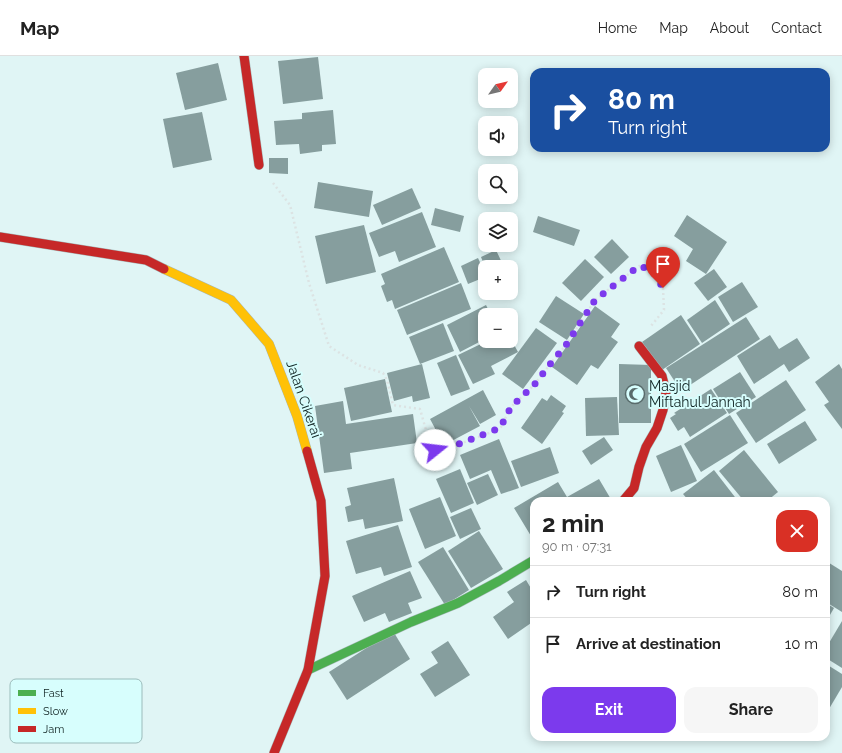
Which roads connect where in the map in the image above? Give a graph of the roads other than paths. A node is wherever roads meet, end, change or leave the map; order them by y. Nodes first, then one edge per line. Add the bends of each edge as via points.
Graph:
1 (244, 56) edge
2 (259, 165) road end
3 (0, 237) edge
4 (639, 346) road end
5 (626, 497) edge
6 (530, 562) edge
7 (308, 670) junction
8 (274, 753) edge

1 - 2 street
3 - 7 street, Jalan Cikerai via 146,260 231,300 269,344 297,416 320,500 325,576
4 - 5 street via 662,376 666,392 657,428 646,447 634,488
6 - 7 street via 458,602
7 - 8 street, Jalan Cikerai

